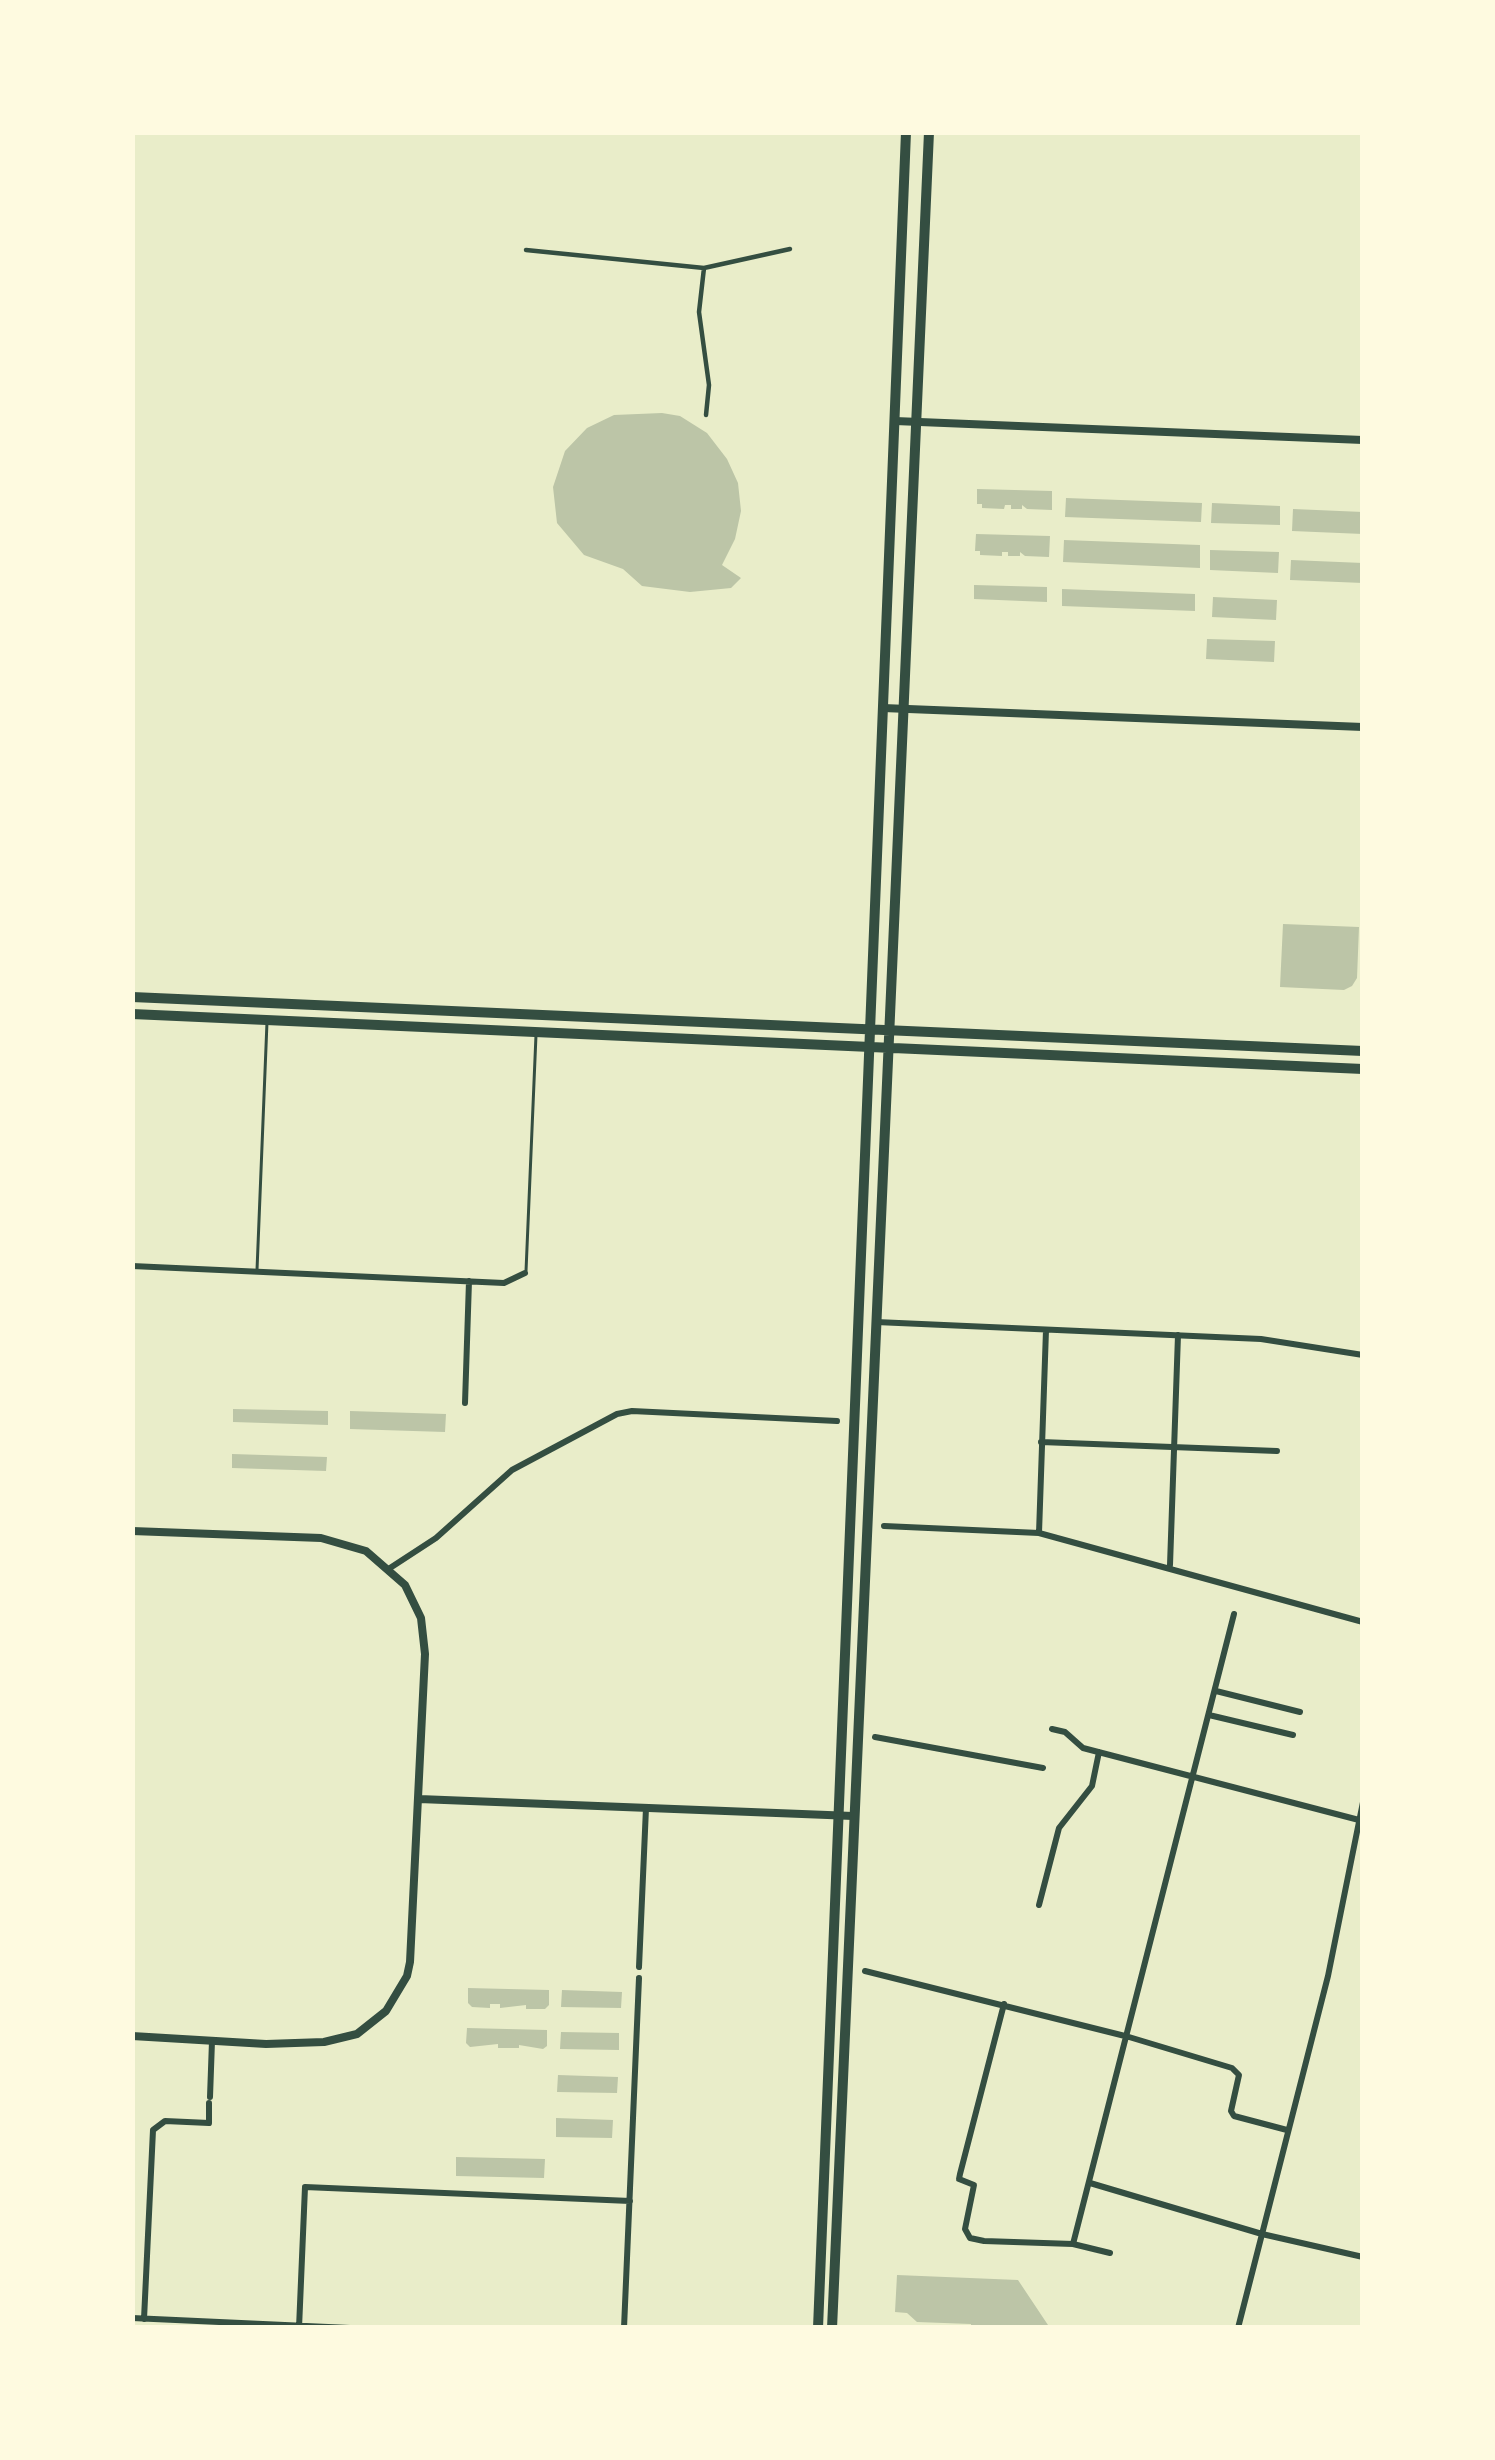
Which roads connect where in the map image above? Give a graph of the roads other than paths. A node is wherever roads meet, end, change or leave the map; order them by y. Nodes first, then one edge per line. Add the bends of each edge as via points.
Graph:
1 (906, 132) edge
2 (929, 132) edge
3 (790, 249) dead end
4 (526, 250) dead end
5 (704, 268) junction
6 (706, 415) dead end
7 (895, 421) junction
8 (916, 421) junction
9 (1363, 440) edge
10 (883, 708) junction
11 (904, 709) junction
12 (1363, 727) edge
13 (132, 997) edge
14 (132, 1014) edge
15 (267, 1020) junction
16 (870, 1028) junction
17 (891, 1029) junction
18 (536, 1032) junction
19 (869, 1046) junction
20 (890, 1047) junction
21 (1363, 1051) edge
22 (1363, 1069) edge
23 (132, 1266) edge
24 (257, 1272) junction
25 (525, 1273) joint
26 (469, 1281) junction
27 (876, 1322) junction
28 (1046, 1330) junction
29 (1178, 1335) junction
30 (1363, 1354) edge
31 (465, 1402) dead end
32 (837, 1421) dead end
33 (1041, 1442) junction
34 (1174, 1447) junction
35 (1276, 1451) dead end
36 (884, 1526) dead end
37 (132, 1531) edge
38 (1039, 1533) junction
39 (1170, 1566) junction
40 (390, 1568) junction
41 (1234, 1614) dead end
42 (1363, 1622) edge
43 (1214, 1690) junction
44 (1300, 1712) dead end
45 (1208, 1714) junction
46 (1052, 1729) dead end
47 (1293, 1735) dead end
48 (875, 1737) dead end
49 (1099, 1752) junction
50 (1042, 1768) dead end
51 (1192, 1775) junction
52 (419, 1798) junction
53 (646, 1808) junction
54 (1362, 1808) edge
55 (838, 1816) junction
56 (853, 1816) junction
57 (1359, 1820) junction
58 (1039, 1905) dead end
59 (639, 1967) dead end
60 (866, 1971) dead end
61 (639, 1978) dead end
62 (1004, 2004) junction
63 (132, 2036) edge
64 (1129, 2037) junction
65 (212, 2040) junction
66 (1287, 2130) junction
67 (1090, 2183) junction
68 (629, 2201) junction
69 (1262, 2234) junction
70 (1073, 2244) junction
71 (1110, 2253) dead end
72 (1363, 2257) edge
73 (132, 2318) edge
74 (144, 2319) junction
75 (299, 2327) edge
76 (350, 2328) edge
77 (624, 2328) edge
78 (818, 2328) edge
79 (832, 2328) edge
80 (1238, 2328) edge

1 - 7 main road
2 - 8 main road
3 - 5 street
4 - 5 street
5 - 6 street
7 - 8 street
7 - 10 main road
8 - 9 street
8 - 11 main road
10 - 11 street
10 - 16 main road
11 - 12 street
11 - 17 main road
13 - 16 main road
14 - 15 main road
15 - 18 main road
15 - 24 lane
16 - 17 main road
16 - 19 main road
17 - 20 main road
17 - 21 main road
18 - 19 main road
18 - 25 lane
19 - 20 main road
19 - 55 main road
20 - 22 main road
20 - 27 main road
23 - 24 street
24 - 26 street
25 - 26 street via 504,1283
26 - 31 street
27 - 28 street
27 - 56 main road
28 - 29 street
28 - 33 street
29 - 30 street
29 - 34 street
32 - 40 street via 617,1414 512,1470
33 - 34 street
33 - 38 street
34 - 35 street
34 - 39 street
36 - 38 street
37 - 40 street via 321,1538 366,1551
38 - 39 street
39 - 42 street
40 - 52 street via 416,1605 424,1637
41 - 43 street
43 - 44 street
43 - 45 street
45 - 47 street
45 - 51 street
46 - 49 street
48 - 50 street
49 - 51 street
49 - 58 street via 1092,1786 1059,1828
51 - 57 street
51 - 64 street
52 - 53 street
52 - 65 street via 410,1962 386,2011 340,2041
53 - 55 street
53 - 59 street
54 - 57 street
55 - 56 street
55 - 78 main road
56 - 79 main road
57 - 66 street
60 - 62 street
61 - 68 street
62 - 64 street
62 - 70 street via 959,2179 974,2185 965,2229 984,2241
63 - 65 street
64 - 66 street via 1232,2068 1239,2075 1234,2116
64 - 67 street
65 - 74 street via 209,2122 165,2121 153,2130
66 - 69 street
67 - 69 street
67 - 70 street
68 - 75 street via 305,2187
68 - 77 street
69 - 72 street
69 - 80 street
70 - 71 street
73 - 74 street
74 - 75 street
75 - 76 street

